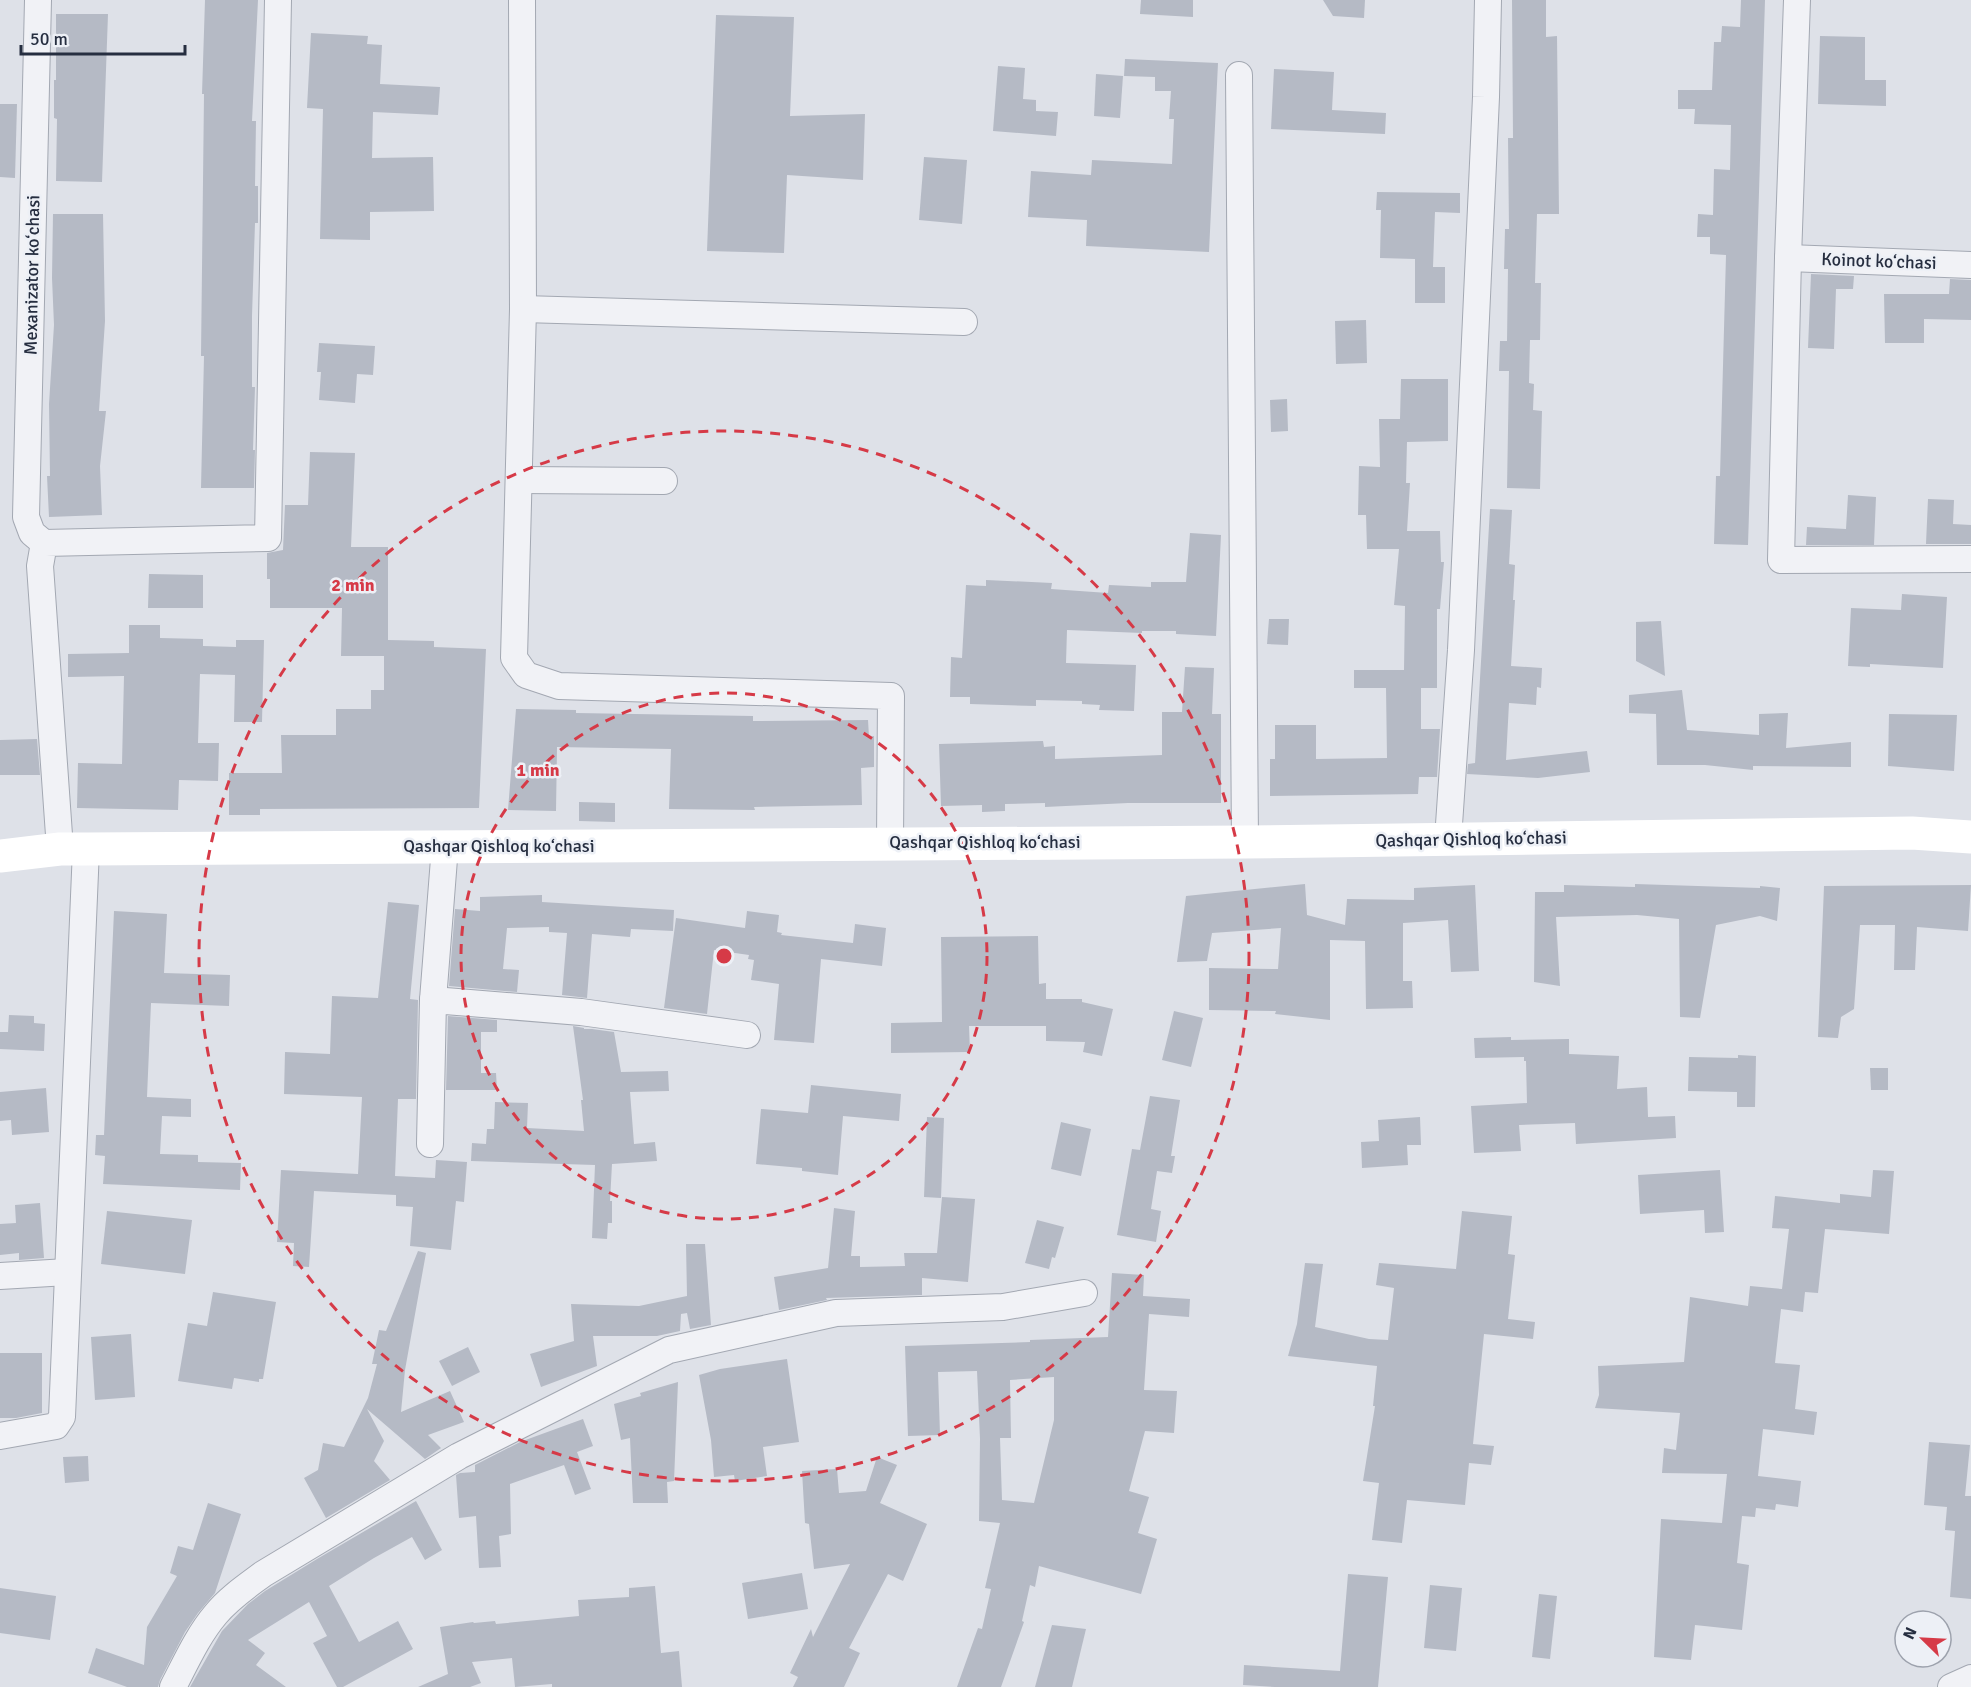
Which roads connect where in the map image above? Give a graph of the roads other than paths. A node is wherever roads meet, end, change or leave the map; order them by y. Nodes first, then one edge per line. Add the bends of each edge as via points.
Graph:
1 (38, 0) edge
2 (278, 0) edge
3 (522, 0) edge
4 (1488, 0) edge
5 (1797, 0) edge
6 (1239, 75) dead end
7 (1788, 258) junction
8 (1971, 265) edge
9 (523, 309) junction
10 (964, 322) dead end
11 (519, 480) junction
12 (664, 481) dead end
13 (44, 543) junction
14 (1971, 560) edge
15 (1971, 837) edge
16 (1448, 839) junction
17 (1245, 842) junction
18 (890, 843) junction
19 (445, 846) junction
20 (73, 849) junction
21 (0, 856) edge
22 (433, 1000) junction
23 (747, 1035) dead end
24 (430, 1144) dead end
25 (67, 1272) junction
26 (0, 1276) edge
27 (1084, 1293) dead end
28 (0, 1436) edge
29 (1971, 1678) edge
30 (173, 1687) edge
31 (1951, 1687) edge

1 - 13 street, Mexanizator koʻchasi via 26,517 32,533
2 - 13 street via 268,538
3 - 9 street
4 - 16 street via 1462,627
5 - 7 street
6 - 17 street
7 - 8 street, Koinot koʻchasi
7 - 14 street via 1780,560
9 - 10 street
9 - 11 street
11 - 12 street
11 - 18 street via 514,658 526,675 558,686 891,696
13 - 20 street via 40,566
15 - 16 main road, Qashqar Qishloq koʻchasi via 1912,833
16 - 17 main road, Qashqar Qishloq koʻchasi
17 - 18 main road, Qashqar Qishloq koʻchasi
18 - 19 main road, Qashqar Qishloq koʻchasi
19 - 20 main road, Qashqar Qishloq koʻchasi
19 - 22 street
20 - 21 main road, Qashqar Qishloq koʻchasi
20 - 25 street
22 - 23 street via 581,1012
22 - 24 street
25 - 26 street
25 - 28 street via 62,1417 56,1426
27 - 30 street via 1003,1307 836,1313 669,1350 459,1456 263,1574 217,1612
29 - 31 street

